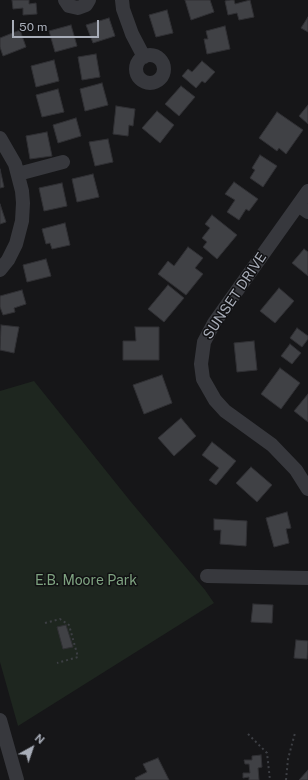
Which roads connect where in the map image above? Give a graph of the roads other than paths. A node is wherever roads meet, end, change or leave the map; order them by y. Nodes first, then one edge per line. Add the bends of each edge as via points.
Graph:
1 (64, 0) edge
2 (89, 0) edge
3 (122, 0) edge
4 (144, 57) dead end
5 (0, 138) edge
6 (63, 162) dead end
7 (18, 174) junction
8 (308, 191) edge
9 (303, 208) edge
10 (0, 270) edge
11 (308, 489) edge
12 (207, 576) dead end
13 (308, 578) edge
14 (0, 720) edge
15 (17, 780) edge

1 - 2 street via 69,6 78,8 86,5
3 - 4 street via 132,34
5 - 7 street
6 - 7 street
7 - 10 street via 23,197 22,221 16,244
8 - 9 street, SUNSET DRIVE
9 - 11 street, SUNSET DRIVE via 214,323 204,342 201,364 203,379 215,400 225,411 272,445 296,470
12 - 13 street
14 - 15 street

